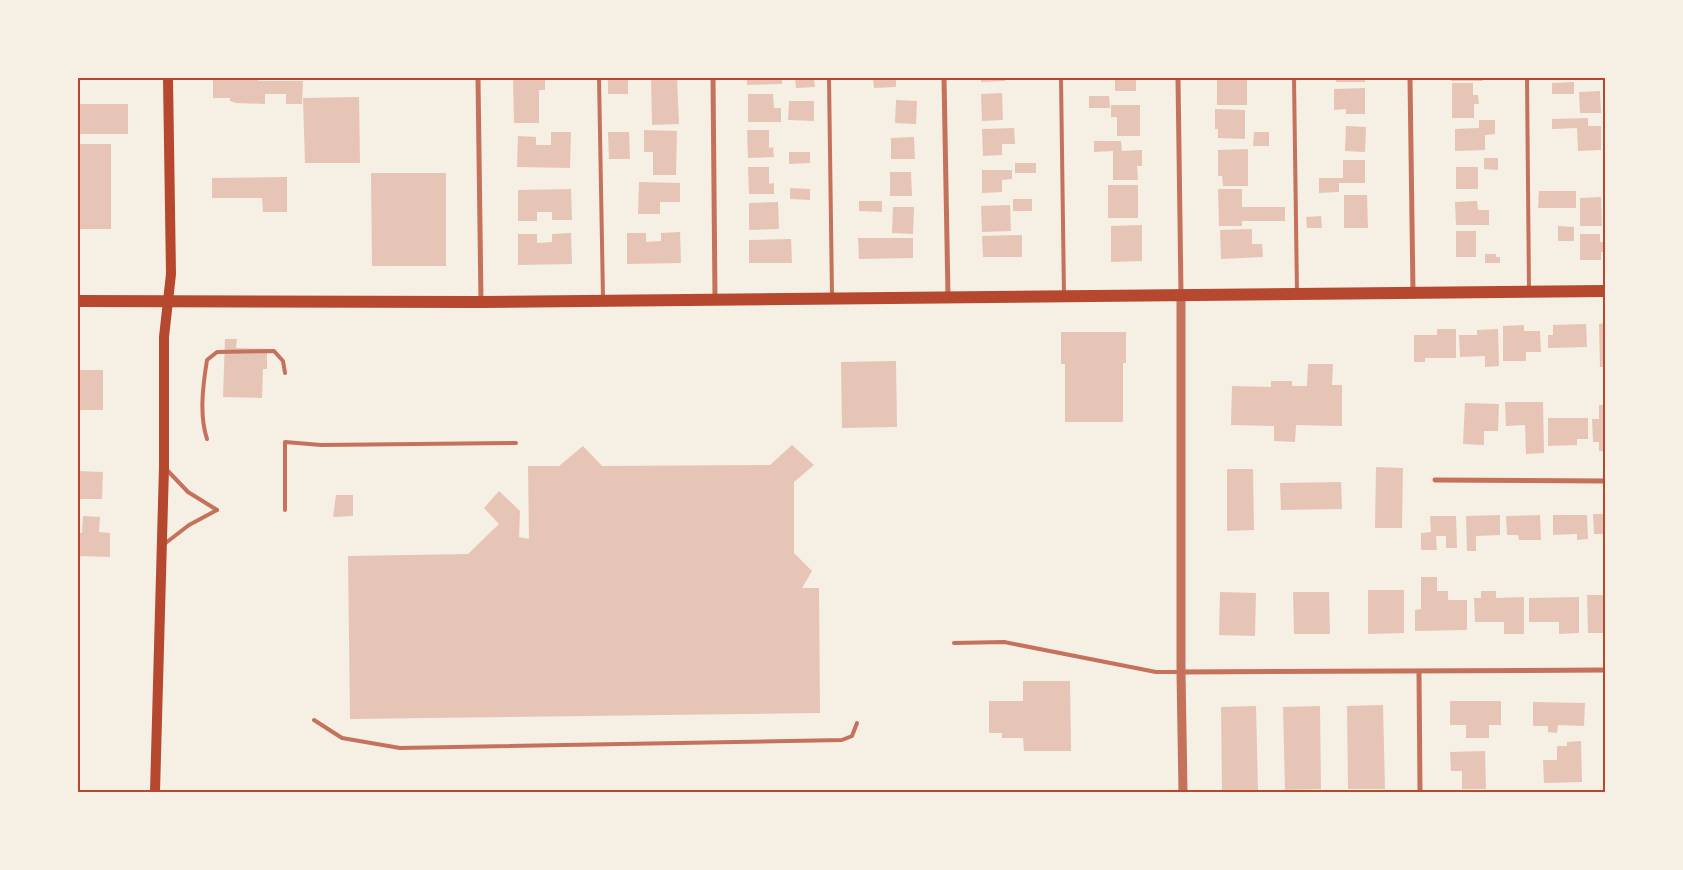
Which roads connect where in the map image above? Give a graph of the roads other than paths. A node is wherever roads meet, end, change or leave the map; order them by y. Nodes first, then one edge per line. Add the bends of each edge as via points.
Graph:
1 (168, 78) edge
2 (478, 78) edge
3 (599, 78) edge
4 (713, 78) edge
5 (829, 78) edge
6 (944, 78) edge
7 (1061, 78) edge
8 (1178, 78) edge
9 (1294, 78) edge
10 (1410, 78) edge
11 (1527, 78) edge
12 (1606, 290) edge
13 (1529, 291) junction
14 (1413, 292) junction
15 (1297, 293) junction
16 (1181, 294) junction
17 (1064, 295) junction
18 (948, 296) junction
19 (832, 298) junction
20 (603, 300) junction
21 (715, 300) junction
22 (78, 301) edge
23 (481, 302) junction
24 (167, 303) junction
25 (285, 373) dead end
26 (207, 440) dead end
27 (516, 443) dead end
28 (164, 467) junction
29 (1435, 480) dead end
30 (1606, 481) edge
31 (285, 510) dead end
32 (161, 546) junction
33 (954, 643) dead end
34 (1606, 670) edge
35 (1181, 672) junction
36 (1419, 672) junction
37 (314, 720) dead end
38 (857, 723) dead end
39 (155, 792) edge
40 (1183, 792) edge
41 (1420, 792) edge

1 - 24 main road via 171,274
2 - 23 street
3 - 20 lane
4 - 21 street
5 - 19 lane
6 - 18 street
7 - 17 lane
8 - 16 street
9 - 15 lane
10 - 14 street
11 - 13 lane
12 - 13 main road
13 - 14 main road
14 - 15 main road
15 - 16 main road
16 - 17 main road
16 - 35 street
17 - 18 main road
18 - 19 main road
19 - 21 main road
20 - 21 main road
20 - 23 main road
22 - 24 main road
23 - 24 main road
24 - 28 main road
25 - 26 lane via 282,361 274,351 217,352 206,360 203,428
27 - 31 lane via 322,445 285,442
28 - 32 main road
28 - 32 lane via 188,492 217,510 189,525
29 - 30 street
32 - 39 main road
33 - 35 lane via 1004,642 1156,672
34 - 36 street
35 - 36 street
35 - 40 street
36 - 41 street
37 - 38 lane via 342,738 400,748 842,740 852,736

